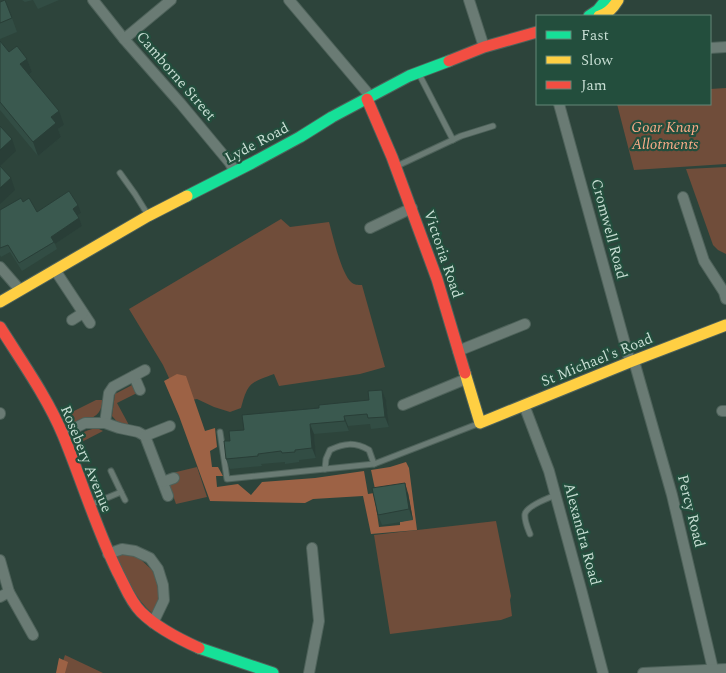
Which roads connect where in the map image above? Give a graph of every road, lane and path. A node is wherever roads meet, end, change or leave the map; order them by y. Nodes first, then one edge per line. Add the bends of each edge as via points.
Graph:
1 (93, 0) edge
2 (171, 0) edge
3 (289, 0) edge
4 (469, 0) edge
5 (618, 0) edge
6 (604, 10) edge
7 (590, 15) edge
8 (536, 32) edge
9 (124, 39) junction
10 (726, 46) edge
11 (484, 47) junction
12 (711, 48) edge
13 (418, 72) junction
14 (369, 98) junction
15 (559, 105) edge
16 (493, 126) dead end
17 (453, 140) junction
18 (396, 167) junction
19 (235, 172) junction
20 (120, 173) dead end
21 (683, 197) dead end
22 (412, 208) junction
23 (148, 216) junction
24 (370, 228) dead end
25 (0, 267) edge
26 (55, 270) junction
27 (20, 290) junction
28 (726, 299) edge
29 (0, 302) edge
30 (83, 313) junction
31 (72, 320) dead end
32 (90, 323) dead end
33 (526, 324) dead end
34 (726, 325) edge
35 (0, 327) edge
36 (458, 351) junction
37 (632, 362) junction
38 (145, 370) dead end
39 (134, 376) junction
40 (466, 379) junction
41 (140, 390) dead end
42 (402, 405) dead end
43 (524, 405) junction
44 (105, 423) junction
45 (480, 423) junction
46 (170, 426) dead end
47 (220, 432) dead end
48 (62, 434) junction
49 (146, 436) junction
50 (374, 464) junction
51 (325, 469) junction
52 (111, 471) dead end
53 (121, 492) junction
54 (556, 495) junction
55 (168, 496) dead end
56 (125, 500) dead end
57 (90, 506) junction
58 (530, 534) dead end
59 (312, 548) dead end
60 (108, 554) junction
61 (0, 560) edge
62 (5, 594) edge
63 (153, 623) junction
64 (33, 635) dead end
65 (726, 669) edge
66 (712, 670) junction
67 (273, 673) edge
68 (309, 673) edge
69 (603, 673) edge
70 (643, 673) edge

1 - 9 street, Camborne Street
2 - 9 street
3 - 14 street
4 - 11 street
5 - 6 street via 611,10
6 - 7 street
8 - 11 street, Lyde Road
9 - 19 street, Camborne Street
10 - 12 street
11 - 13 street, Lyde Road
13 - 14 street, Lyde Road
13 - 17 lane
14 - 18 street, Victoria Road
14 - 19 street, Lyde Road
15 - 37 street, Cromwell Road
16 - 17 lane
17 - 18 lane
18 - 22 street, Victoria Road
19 - 23 street, Lyde Road
20 - 23 lane
21 - 28 street via 704,261
22 - 24 street
22 - 36 street, Victoria Road
23 - 26 street, Lyde Road
25 - 27 street
26 - 27 street, Lyde Road
26 - 30 street
27 - 29 street, Lyde Road
30 - 31 street
30 - 32 street
33 - 36 street
34 - 37 street, St Michael's Road
35 - 48 street, Rosebery Avenue via 36,383
36 - 40 street, Victoria Road
37 - 43 street, St Michael's Road
37 - 66 street, Percy Road via 672,495
38 - 39 street
39 - 41 street
39 - 44 street via 113,387 109,393
40 - 42 street
40 - 45 street, Victoria Road
43 - 45 street, St Michael's Road
43 - 54 street, Alexandra Road
44 - 48 street via 85,423
44 - 49 street
45 - 50 lane
46 - 49 street
47 - 51 lane via 227,479
48 - 57 street, Rosebery Avenue
49 - 55 street via 168,480
50 - 51 lane
50 - 51 lane via 369,450 350,444 330,450
52 - 53 lane
53 - 56 lane
53 - 57 lane
54 - 58 lane via 535,504 526,512 524,516
54 - 69 street, Alexandra Road
57 - 60 street, Rosebery Avenue
59 - 68 street via 320,621
60 - 63 street, Rosebery Avenue via 141,612
60 - 63 street via 122,549 135,551 150,558 158,569 164,600
61 - 62 street
62 - 64 street
63 - 67 street, Rosebery Avenue via 197,647
65 - 66 street
66 - 70 street

